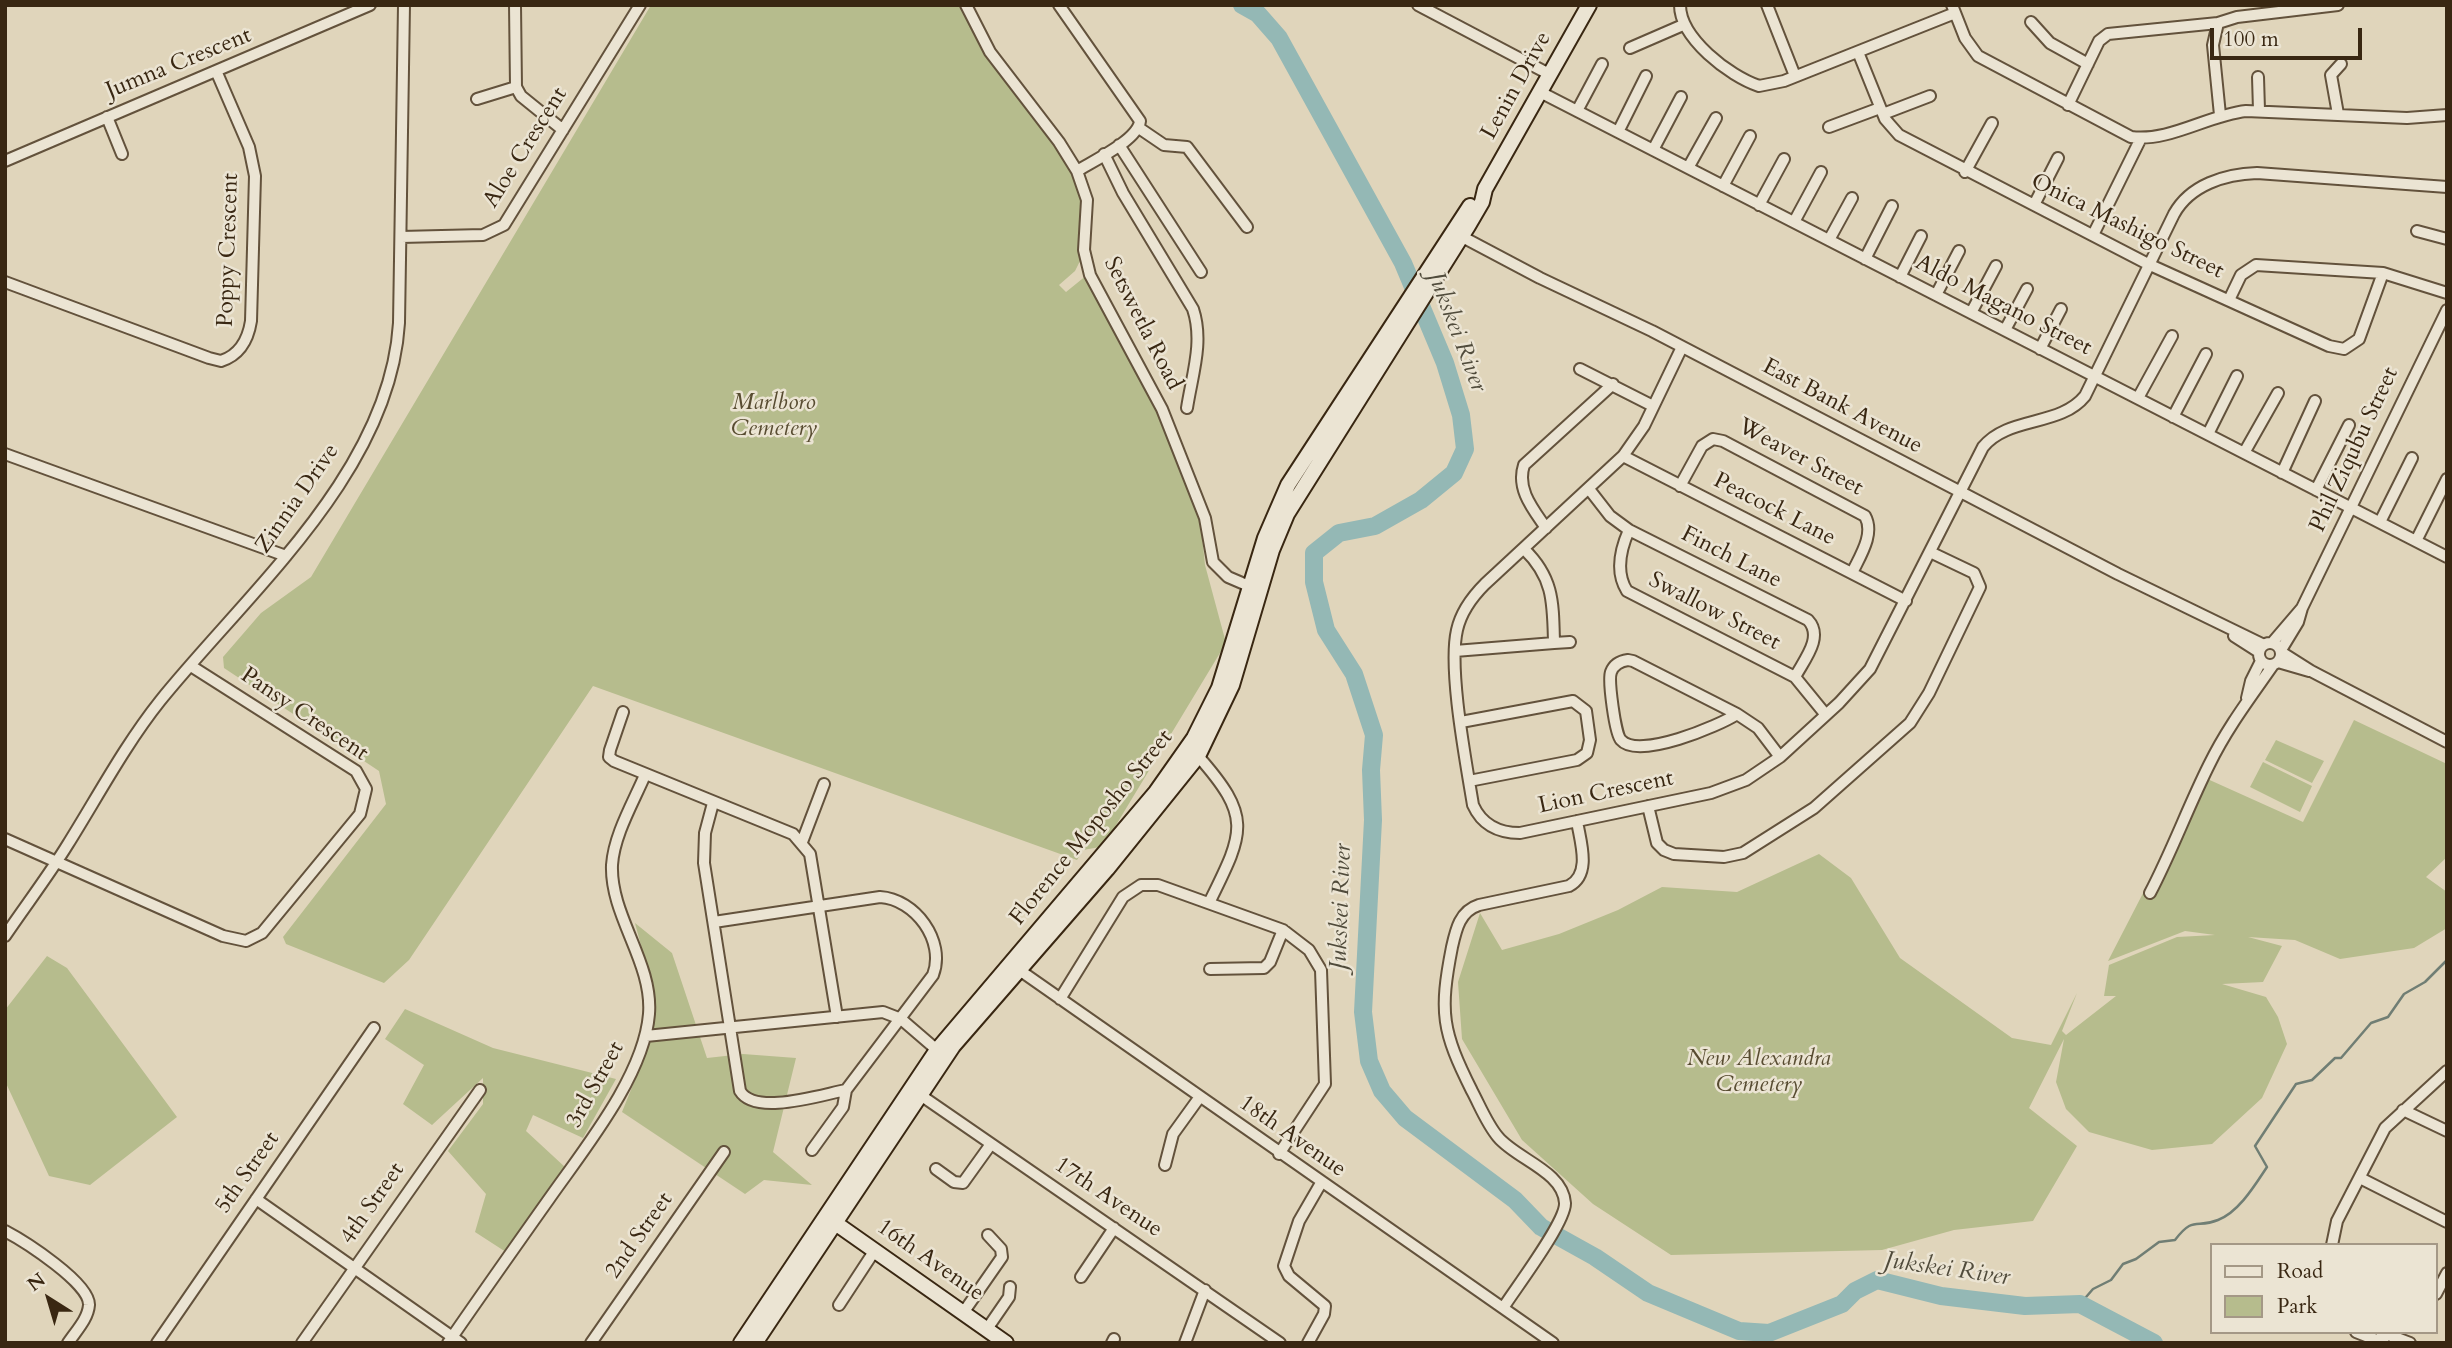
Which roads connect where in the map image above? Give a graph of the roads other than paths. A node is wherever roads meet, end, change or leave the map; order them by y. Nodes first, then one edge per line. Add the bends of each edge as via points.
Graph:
1 (369, 5) edge
2 (404, 5) edge
3 (515, 5) edge
4 (640, 5) edge
5 (966, 5) edge
6 (1059, 5) edge
7 (1418, 5) edge
8 (1589, 5) edge
9 (1680, 5) edge
10 (2338, 5) edge
11 (1770, 6) edge
12 (1954, 9) edge
13 (2031, 22) dead end
14 (2218, 23) junction
15 (1683, 25) junction
16 (1630, 48) dead end
17 (1858, 52) junction
18 (1602, 64) dead end
19 (2088, 64) junction
20 (2342, 64) dead end
21 (217, 73) junction
22 (1549, 74) junction
23 (1646, 76) dead end
24 (1795, 76) junction
25 (2258, 77) dead end
26 (516, 87) junction
27 (1539, 92) junction
28 (1930, 96) dead end
29 (1681, 97) dead end
30 (477, 99) dead end
31 (2068, 105) junction
32 (2259, 110) junction
33 (1577, 111) junction
34 (1882, 111) junction
35 (2338, 114) junction
36 (2220, 115) junction
37 (2447, 115) edge
38 (107, 117) junction
39 (1716, 118) dead end
40 (1992, 123) dead end
41 (1829, 127) dead end
42 (1139, 128) junction
43 (562, 130) junction
44 (1618, 132) junction
45 (1750, 136) dead end
46 (2141, 138) junction
47 (1119, 145) junction
48 (1653, 150) junction
49 (122, 154) dead end
50 (1104, 154) junction
51 (2058, 158) dead end
52 (1784, 159) dead end
53 (5, 161) edge
54 (1688, 168) junction
55 (1077, 171) junction
56 (1821, 172) dead end
57 (1965, 172) junction
58 (1723, 186) junction
59 (2447, 187) edge
60 (1852, 198) dead end
61 (1759, 205) junction
62 (2034, 205) junction
63 (1892, 206) dead end
64 (1794, 222) junction
65 (1247, 228) dead end
66 (2417, 231) dead end
67 (1457, 234) junction
68 (2093, 235) junction
69 (1921, 236) dead end
70 (401, 237) junction
71 (1829, 240) junction
72 (2447, 240) edge
73 (1959, 251) dead end
74 (1443, 256) junction
75 (1865, 258) junction
76 (2148, 264) junction
77 (1996, 266) dead end
78 (1201, 272) dead end
79 (2383, 273) junction
80 (1900, 277) junction
81 (5, 282) edge
82 (2027, 289) dead end
83 (2447, 293) edge
84 (1936, 295) junction
85 (2229, 300) junction
86 (2061, 309) dead end
87 (2447, 310) edge
88 (1971, 313) junction
89 (2005, 330) junction
90 (2172, 336) dead end
91 (1682, 347) junction
92 (2040, 349) junction
93 (2206, 355) dead end
94 (1580, 369) dead end
95 (2095, 376) junction
96 (2237, 376) dead end
97 (1613, 384) junction
98 (2278, 393) dead end
99 (2138, 398) junction
100 (2315, 401) dead end
101 (1653, 406) junction
102 (1187, 408) dead end
103 (2173, 416) junction
104 (2349, 425) dead end
105 (2208, 434) junction
106 (2245, 453) junction
107 (5, 454) edge
108 (1623, 456) junction
109 (1312, 458) junction
110 (2412, 458) dead end
111 (2282, 473) junction
112 (2447, 479) edge
113 (1680, 486) junction
114 (1589, 489) junction
115 (2316, 490) junction
116 (1959, 492) junction
117 (2351, 508) junction
118 (2380, 522) junction
119 (1546, 528) junction
120 (1629, 530) junction
121 (2416, 541) junction
122 (1524, 549) junction
123 (1930, 552) junction
124 (286, 556) junction
125 (2447, 557) edge
126 (1852, 573) junction
127 (1249, 586) junction
128 (1906, 601) junction
129 (1570, 642) dead end
130 (1554, 643) junction
131 (1455, 651) junction
132 (2271, 654) junction
133 (191, 666) junction
134 (1795, 677) junction
135 (624, 712) dead end
136 (1737, 713) junction
137 (1826, 715) junction
138 (1461, 722) junction
139 (2447, 742) edge
140 (1198, 757) junction
141 (1780, 757) junction
142 (645, 775) junction
143 (1469, 781) junction
144 (824, 784) dead end
145 (713, 803) junction
146 (1648, 806) junction
147 (1577, 821) junction
148 (5, 839) edge
149 (802, 842) junction
150 (57, 862) junction
151 (2150, 893) dead end
152 (1209, 903) junction
153 (821, 906) junction
154 (714, 922) junction
155 (1283, 930) junction
156 (5, 936) edge
157 (1014, 967) junction
158 (1210, 968) dead end
159 (1060, 999) junction
160 (837, 1017) junction
161 (901, 1019) junction
162 (374, 1028) dead end
163 (731, 1029) junction
164 (646, 1036) junction
165 (937, 1051) junction
166 (2447, 1071) edge
167 (480, 1090) dead end
168 (846, 1090) junction
169 (916, 1092) junction
170 (1199, 1098) junction
171 (2403, 1110) junction
172 (2447, 1131) edge
173 (991, 1144) junction
174 (813, 1150) dead end
175 (724, 1152) dead end
176 (1279, 1154) junction
177 (1165, 1165) dead end
178 (936, 1169) dead end
179 (2360, 1178) junction
180 (1321, 1183) junction
181 (256, 1199) junction
182 (832, 1220) junction
183 (2447, 1222) edge
184 (1114, 1228) junction
185 (5, 1231) edge
186 (988, 1235) dead end
187 (2332, 1243) edge
188 (875, 1250) junction
189 (353, 1268) junction
190 (2447, 1273) edge
191 (1080, 1278) dead end
192 (1010, 1287) dead end
193 (1205, 1290) junction
194 (2438, 1290) edge
195 (839, 1305) dead end
196 (1503, 1308) junction
197 (963, 1312) junction
198 (987, 1329) junction
199 (2361, 1334) edge
200 (2386, 1334) edge
201 (454, 1341) edge
202 (68, 1343) edge
203 (157, 1343) edge
204 (302, 1343) edge
205 (591, 1343) edge
206 (741, 1343) edge
207 (755, 1343) edge
208 (1006, 1343) edge
209 (1185, 1343) edge
210 (1280, 1343) edge
211 (1308, 1343) edge
212 (1553, 1343) edge
213 (2384, 1343) edge
214 (2411, 1343) edge

1 - 21 street, Jumna Crescent
2 - 70 street, Zinnia Drive
3 - 26 street
4 - 43 street, Aloe Crescent
5 - 55 street, Setswetla Road via 990,52
6 - 42 street via 1135,112
7 - 22 street
8 - 22 street, Lenin Drive
9 - 15 street
10 - 14 street
11 - 24 street
12 - 17 street
12 - 31 street via 1978,56
13 - 19 street via 2050,43
14 - 19 street via 2115,32 2104,37
14 - 36 street via 2213,45
15 - 16 street
15 - 24 street via 1702,47 1753,84 1766,86
17 - 24 street
17 - 34 street, Onica Mashigo Street
18 - 33 street
19 - 31 street
20 - 35 street via 2326,72
21 - 38 street, Jumna Crescent
21 - 81 street, Poppy Crescent via 255,176 251,321 246,340 236,353 221,361 209,358
22 - 27 street, Lenin Drive
23 - 44 street
25 - 32 street
26 - 30 street
26 - 43 street
27 - 33 street, Aldo Magano Street
27 - 67 street, Lenin Drive via 1482,202
28 - 34 street
29 - 48 street
31 - 46 street
32 - 35 street
32 - 36 street
33 - 44 street, Aldo Magano Street
34 - 41 street
34 - 57 street, Onica Mashigo Street via 1892,131
35 - 37 street
36 - 46 street
38 - 49 street
38 - 53 street, Jumna Crescent
39 - 54 street
40 - 57 street
42 - 47 street
42 - 65 street via 1164,145 1187,147
43 - 70 street, Aloe Crescent via 504,225 483,235
44 - 48 street, Aldo Magano Street
45 - 58 street
46 - 68 street
47 - 50 street
47 - 78 street
48 - 54 street, Aldo Magano Street
50 - 55 street
50 - 102 street via 1198,323
51 - 62 street
52 - 61 street
54 - 58 street, Aldo Magano Street
55 - 127 street, Setswetla Road via 1087,200 1084,250 1090,275 1162,409 1205,518 1213,562 1228,577
56 - 64 street
57 - 62 street, Onica Mashigo Street
58 - 61 street, Aldo Magano Street
59 - 76 street, Lion Crescent via 2235,175 2195,189 2184,198
60 - 71 street
61 - 64 street, Aldo Magano Street
62 - 68 street, Onica Mashigo Street
63 - 75 street
64 - 71 street, Aldo Magano Street
66 - 72 street
67 - 74 street, Florence Moposho Street
67 - 91 street, East Bank Avenue
68 - 76 street, Onica Mashigo Street
69 - 80 street
70 - 124 street, Zinnia Drive via 397,349 387,393 348,467
71 - 75 street, Aldo Magano Street
73 - 84 street
74 - 109 street, Florence Moposho Street via 1370,358
74 - 109 street, Florence Moposho Street via 1375,374
75 - 80 street, Aldo Magano Street
76 - 85 street, Onica Mashigo Street
76 - 95 street, Lion Crescent
77 - 88 street
79 - 83 street
79 - 85 street via 2256,265 2241,275
79 - 85 street, Onica Mashigo Street via 2359,339 2344,349
80 - 84 street, Aldo Magano Street
82 - 89 street
84 - 88 street, Aldo Magano Street
86 - 92 street
87 - 117 street, Phil Ziqubu Street
88 - 89 street, Aldo Magano Street
89 - 92 street, Aldo Magano Street
90 - 99 street
91 - 101 street, Lion Crescent
91 - 116 street, East Bank Avenue
92 - 95 street, Aldo Magano Street
93 - 103 street
94 - 97 street
95 - 99 street, Aldo Magano Street
95 - 116 street, Lion Crescent via 2085,396 2072,408 2001,433 1987,443
96 - 105 street
97 - 101 street
97 - 119 street via 1524,465 1521,479 1526,496
98 - 106 street
99 - 103 street, Aldo Magano Street
100 - 111 street
101 - 108 street, Lion Crescent
103 - 105 street, Aldo Magano Street
104 - 115 street
105 - 106 street, Aldo Magano Street
106 - 111 street, Aldo Magano Street
107 - 124 street
108 - 113 street, Peacock Lane
108 - 114 street, Lion Crescent
109 - 127 street, Florence Moposho Street via 1278,506
109 - 140 street, Florence Moposho Street via 1252,613 1232,685
110 - 118 street
111 - 115 street, Aldo Magano Street
112 - 121 street
113 - 126 street, Peacock Lane
113 - 126 street, Weaver Street via 1702,446 1713,439 1723,441 1865,516 1870,530
114 - 119 street, Lion Crescent
114 - 120 street, Finch Lane via 1610,516
115 - 117 street, Aldo Magano Street
116 - 123 street, Lion Crescent
116 - 132 street, East Bank Avenue
117 - 118 street, Aldo Magano Street
117 - 132 street, Phil Ziqubu Street via 2302,608
118 - 121 street, Aldo Magano Street
119 - 122 street, Lion Crescent
120 - 134 street, Swallow Street via 1621,552 1627,591
120 - 134 street, Finch Lane via 1808,620 1816,636
121 - 125 street, Aldo Magano Street
122 - 130 street via 1548,580
122 - 131 street, Lion Crescent via 1470,601 1460,621
123 - 128 street, Lion Crescent
123 - 146 street via 1974,573 1980,587 1924,703 1883,749 1823,802 1733,856 1664,850 1657,843
124 - 133 street, Zinnia Drive
126 - 128 street, Peacock Lane
127 - 157 street, Florence Moposho Street via 1219,688 1194,738
128 - 137 street, Lion Crescent via 1870,669
129 - 130 street
130 - 131 street
131 - 138 street, Lion Crescent
132 - 139 street, East Bank Avenue
132 - 151 street, Phil Ziqubu Street via 2209,764
133 - 150 street, Zinnia Drive via 134,737
133 - 150 street, Pansy Crescent via 356,771 366,789 360,814 266,928 246,941 223,936
134 - 137 street, Swallow Street
135 - 142 street via 610,757
136 - 136 street via 1633,661 1620,662 1612,669 1617,734 1629,746 1702,733
136 - 141 street via 1758,728
137 - 141 street, Lion Crescent
138 - 143 street, Lion Crescent
138 - 143 street via 1573,701 1586,711 1590,740 1587,753 1577,760
140 - 152 street via 1225,786 1239,823 1230,859
140 - 157 street, Florence Moposho Street via 1136,835
141 - 146 street, Lion Crescent via 1729,787
142 - 145 street
142 - 164 street, 3rd Street via 612,864 615,890 648,991
143 - 147 street, Lion Crescent via 1476,811 1499,831 1520,833
144 - 149 street
145 - 149 street via 793,834
145 - 154 street via 704,849
146 - 147 street, Lion Crescent
147 - 196 street via 1583,867 1575,883 1479,905 1463,914 1453,943 1443,1010 1452,1051 1494,1132 1563,1192 1564,1209 1558,1225
148 - 150 street
149 - 153 street via 810,854
150 - 156 street, Zinnia Drive
152 - 155 street
152 - 159 street via 1158,885 1140,885 1123,897
153 - 154 street
153 - 160 street
153 - 161 street via 888,898 917,913 936,963 933,975
154 - 163 street
155 - 158 street via 1264,968
155 - 176 street via 1309,950 1321,970 1326,1078 1323,1090
157 - 159 street, 18th Avenue
157 - 165 street, Florence Moposho Street
157 - 169 street, Florence Moposho Street
159 - 170 street, 18th Avenue
160 - 161 street via 883,1012
160 - 163 street
161 - 165 street
161 - 168 street
162 - 181 street, 5th Street
163 - 164 street
163 - 168 street via 737,1083 749,1101 763,1105
164 - 201 street, 3rd Street via 636,1063 594,1133
165 - 169 street, Florence Moposho Street
166 - 171 street
167 - 189 street, 4th Street
168 - 174 street via 843,1107
169 - 173 street, 17th Avenue
169 - 182 street, Florence Moposho Street
170 - 176 street, 18th Avenue
170 - 177 street via 1173,1134
171 - 172 street
171 - 179 street via 2385,1128
173 - 178 street via 963,1183
173 - 184 street, 17th Avenue
175 - 205 street, 2nd Street
176 - 180 street, 18th Avenue
179 - 183 street
179 - 187 street via 2337,1221
180 - 196 street, 18th Avenue
180 - 211 street via 1299,1221 1284,1266 1325,1309
181 - 189 street
181 - 203 street, 5th Street
182 - 188 street, 16th Avenue
182 - 206 street, Florence Moposho Street
182 - 207 street, Florence Moposho Street
184 - 191 street
184 - 193 street, 17th Avenue
185 - 202 street via 85,1292 88,1312
186 - 197 street via 1002,1255
188 - 195 street
188 - 197 street, 16th Avenue
189 - 201 street
189 - 204 street, 4th Street
190 - 194 street
192 - 198 street via 1009,1297
193 - 209 street
193 - 210 street, 17th Avenue
196 - 212 street, 18th Avenue
197 - 198 street, 16th Avenue
198 - 208 street, 16th Avenue
199 - 213 street
200 - 214 street

